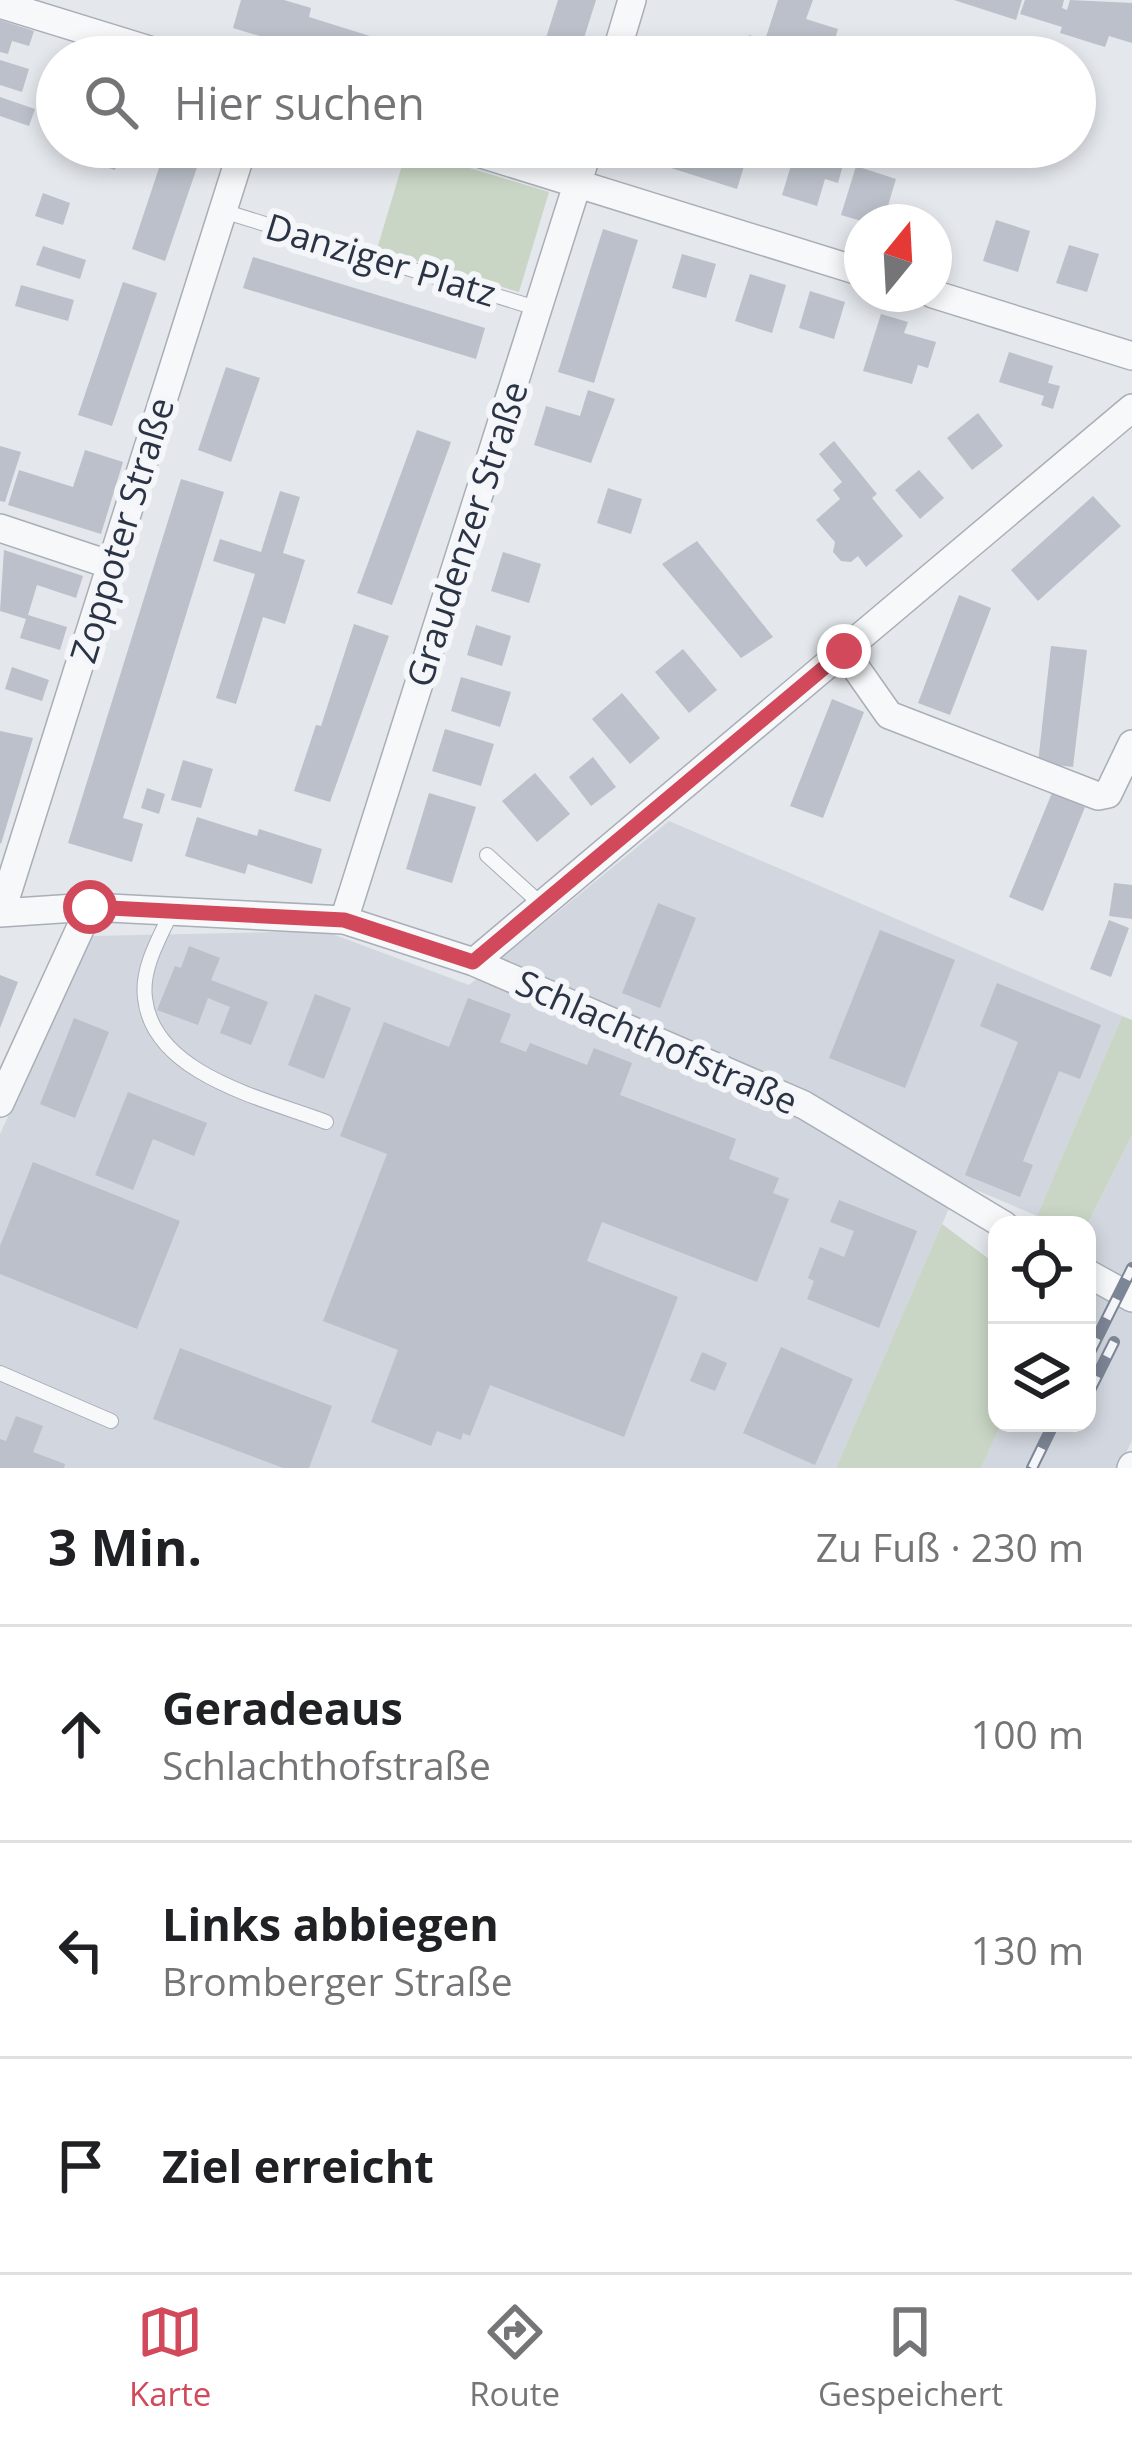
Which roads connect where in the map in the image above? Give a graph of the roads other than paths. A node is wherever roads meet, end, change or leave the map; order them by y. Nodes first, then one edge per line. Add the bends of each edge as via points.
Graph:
1 (632, 0) edge
2 (0, 4) edge
3 (104, 36) edge
4 (622, 36) edge
5 (236, 168) edge
6 (527, 168) edge
7 (584, 168) edge
8 (579, 184) junction
9 (223, 211) junction
10 (844, 266) edge
11 (952, 300) edge
12 (539, 309) junction
13 (1132, 356) edge
14 (1132, 408) edge
15 (0, 528) edge
16 (111, 565) junction
17 (844, 651) junction
18 (1132, 744) edge
19 (488, 855) dead end
20 (542, 905) junction
21 (90, 907) junction
22 (172, 910) junction
23 (1, 913) edge
24 (344, 920) junction
25 (473, 962) junction
26 (0, 1103) edge
27 (326, 1122) dead end
28 (989, 1216) edge
29 (1096, 1278) edge
30 (1132, 1298) edge
31 (0, 1373) edge
32 (111, 1421) dead end

1 - 4 street
2 - 3 street
5 - 9 street, Zoppoter Straße
6 - 8 street
7 - 8 street, Graudenzer Straße
8 - 10 street
8 - 12 street, Graudenzer Straße
9 - 12 lane, Danziger Platz
9 - 16 street, Zoppoter Straße
11 - 13 street
12 - 24 street, Graudenzer Straße
14 - 17 street
15 - 16 street
16 - 23 street, Zoppoter Straße
17 - 18 street via 889,715 1098,796 1117,782
17 - 20 street
19 - 20 lane
20 - 25 street
21 - 22 street, Schlachthofstraße
21 - 23 street, Schlachthofstraße
21 - 26 street
22 - 24 street, Schlachthofstraße
22 - 27 lane via 149,961 144,998 158,1040 203,1076
24 - 25 street, Schlachthofstraße
25 - 28 street, Schlachthofstraße via 804,1105
29 - 30 street
31 - 32 lane

